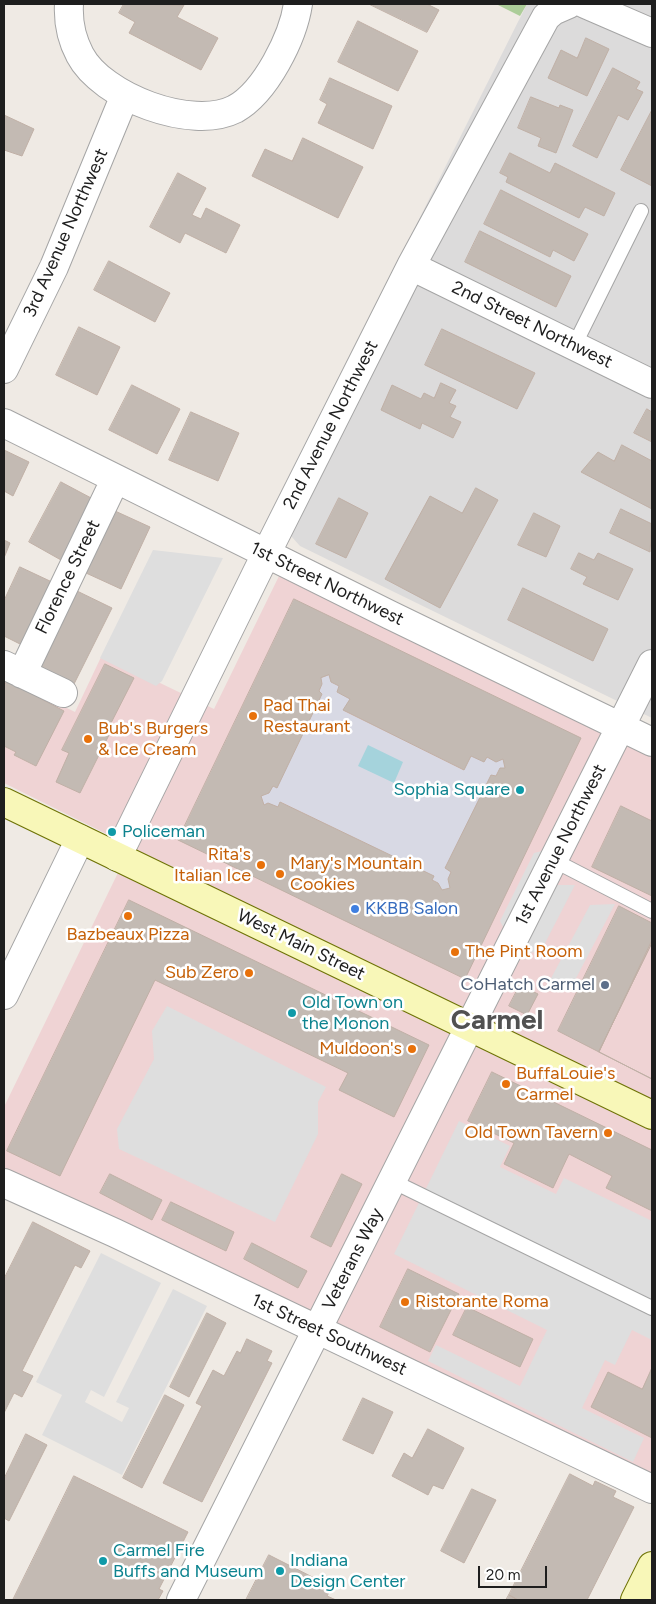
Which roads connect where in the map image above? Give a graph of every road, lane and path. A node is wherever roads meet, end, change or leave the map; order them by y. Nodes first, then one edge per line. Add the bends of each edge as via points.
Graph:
1 (69, 4) edge
2 (298, 4) edge
3 (573, 4) edge
4 (649, 25) edge
5 (125, 95) junction
6 (641, 211) dead end
7 (412, 266) junction
8 (574, 346) junction
9 (4, 370) edge
10 (652, 384) edge
11 (4, 423) edge
12 (115, 480) junction
13 (266, 554) junction
14 (652, 664) edge
15 (13, 669) edge
16 (63, 693) dead end
17 (621, 726) junction
18 (652, 742) edge
19 (4, 802) edge
20 (80, 839) junction
21 (117, 857) junction
22 (553, 860) junction
23 (652, 912) edge
24 (4, 995) edge
25 (471, 1026) junction
26 (652, 1115) edge
27 (392, 1180) junction
28 (4, 1184) edge
29 (652, 1308) edge
30 (317, 1329) junction
31 (652, 1489) edge
32 (652, 1566) edge
33 (181, 1600) edge
34 (635, 1600) edge

1 - 5 street via 72,35 80,56 98,76
2 - 5 street via 296,19 270,72 255,92 235,109 213,116 187,116 167,112
3 - 4 street
3 - 7 street, 2nd Avenue Northwest via 546,17
5 - 9 street, 3rd Avenue Northwest via 54,267
6 - 8 lane
7 - 8 street, 2nd Street Northwest
7 - 13 street, 2nd Avenue Northwest
8 - 10 street, 2nd Street Northwest
11 - 12 street, 1st Street Northwest
12 - 13 street, 1st Street Northwest
12 - 15 street, Florence Street
13 - 17 street, 1st Street Northwest
13 - 21 street, 2nd Avenue Northwest
14 - 17 street, 1st Avenue Northwest
15 - 16 street
17 - 18 street, 1st Street Northwest
17 - 22 street, 1st Avenue Northwest
19 - 20 main road, West Main Street
20 - 21 main road, West Main Street
20 - 24 street
21 - 25 main road, West Main Street
22 - 23 lane
22 - 25 street, 1st Avenue Northwest
25 - 26 main road, West Main Street
25 - 27 street, Veterans Way
27 - 29 lane
27 - 30 street, Veterans Way
28 - 30 street, 1st Street Southwest via 65,1209
30 - 31 street, 1st Street Southwest
30 - 33 street, Veterans Way
32 - 34 main road

